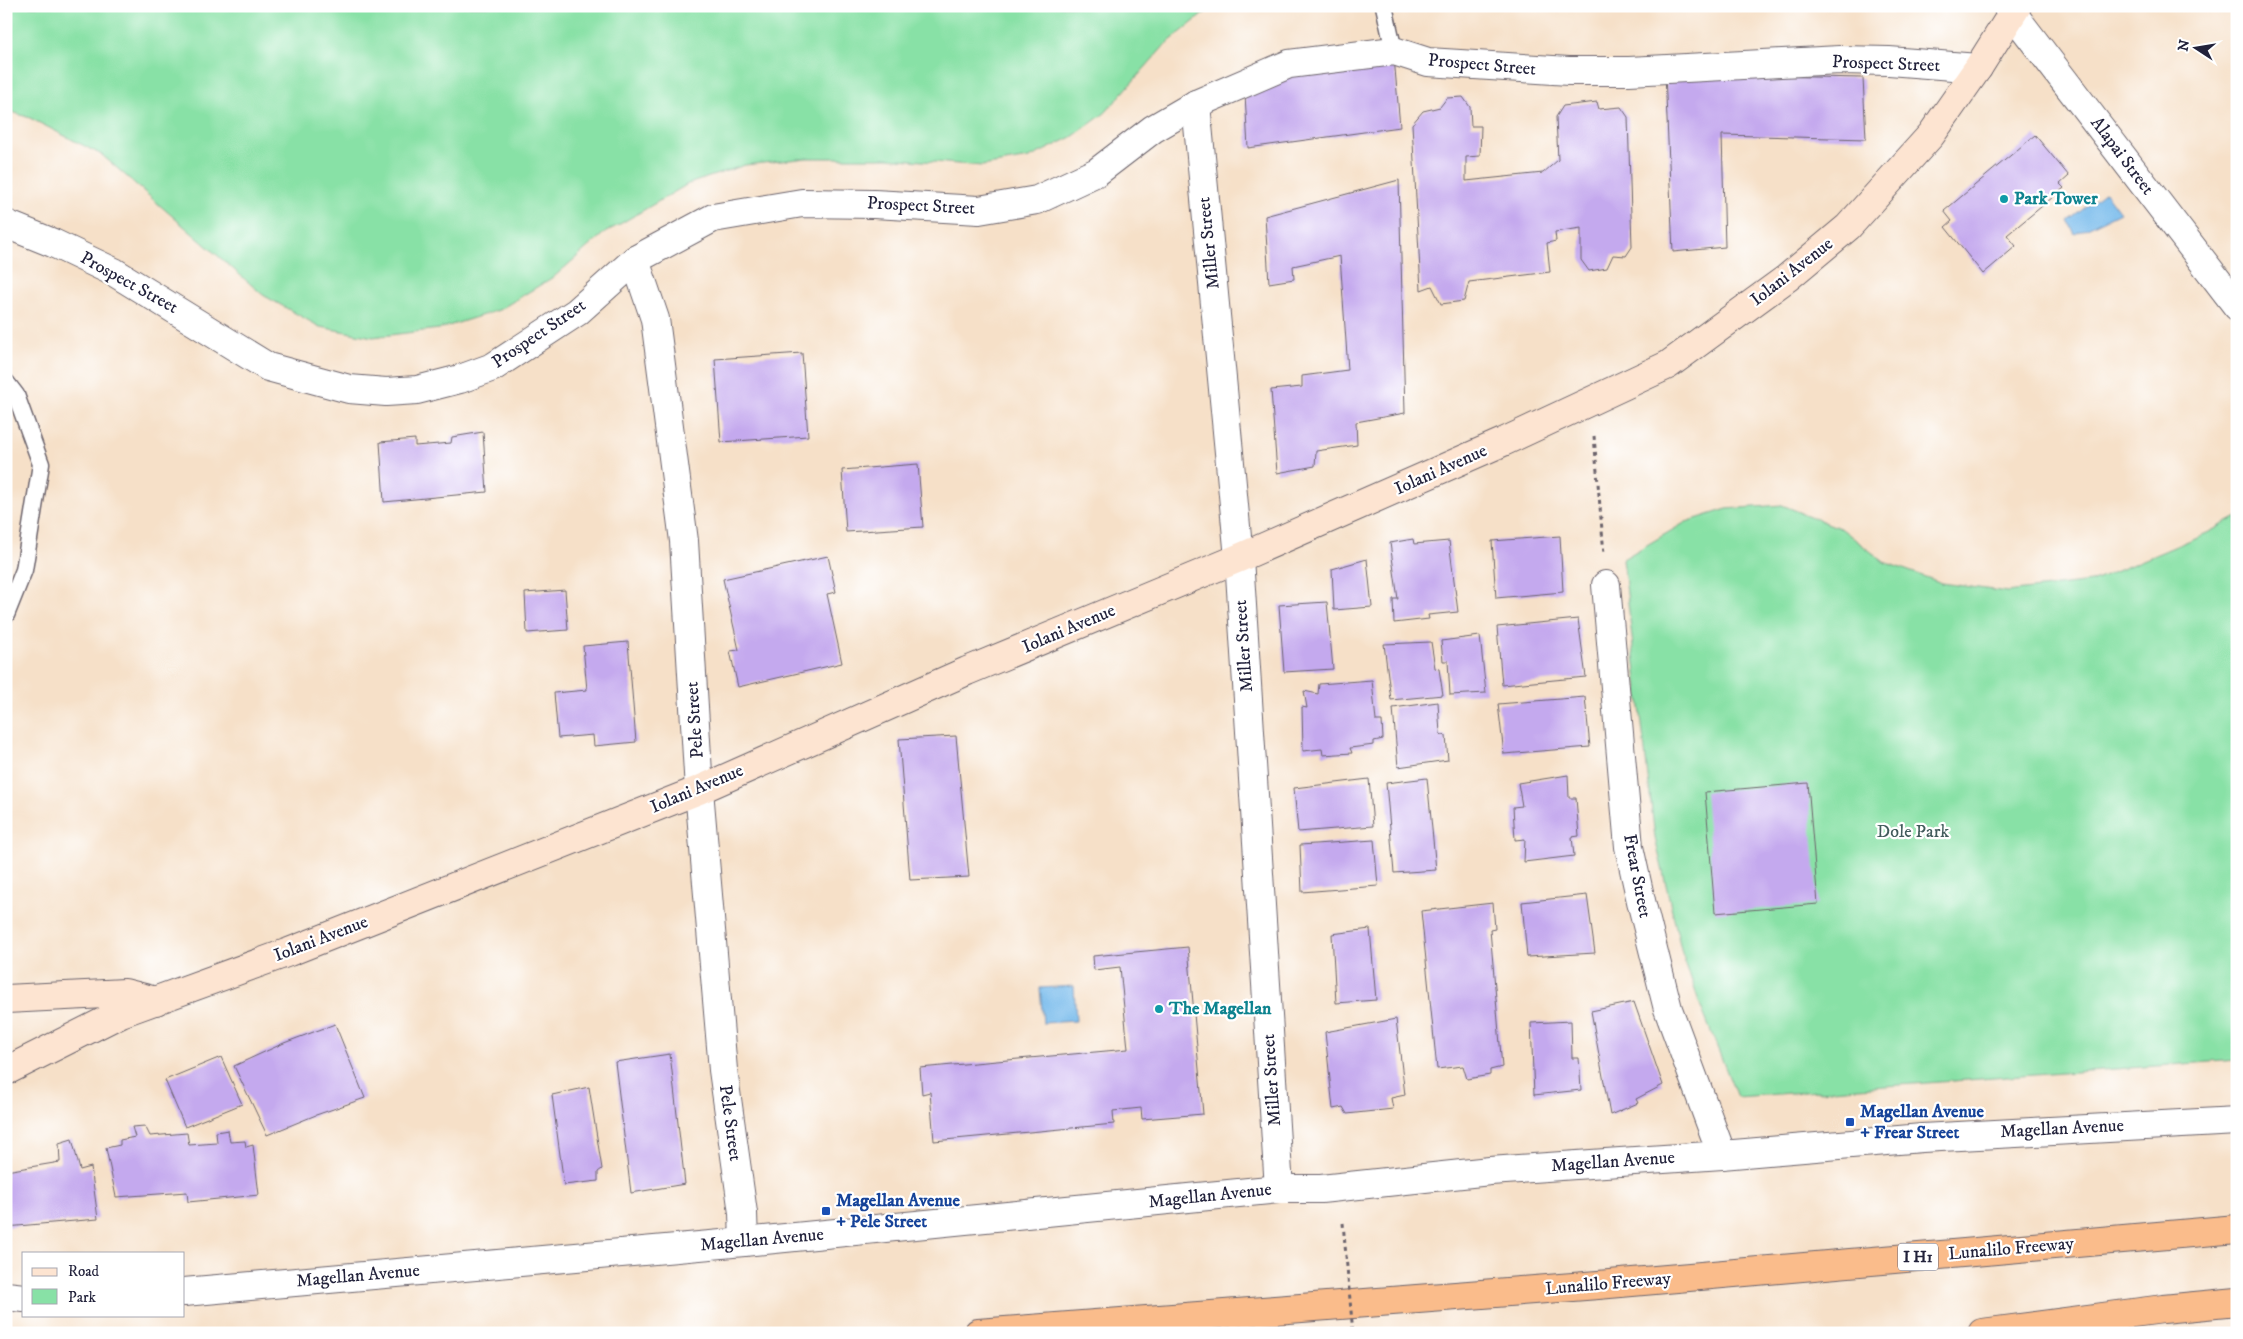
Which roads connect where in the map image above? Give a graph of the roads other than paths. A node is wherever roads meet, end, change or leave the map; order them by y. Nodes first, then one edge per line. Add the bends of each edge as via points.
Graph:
1 (1384, 6) edge
2 (2012, 9) edge
3 (1394, 50) junction
4 (1978, 68) junction
5 (1196, 104) junction
6 (6, 224) edge
7 (635, 260) junction
8 (2237, 306) edge
9 (6, 382) edge
10 (1239, 558) junction
11 (1606, 585) road end
12 (6, 615) edge
13 (699, 790) junction
14 (6, 999) edge
15 (156, 1001) junction
16 (6, 1071) edge
17 (2237, 1121) edge
18 (1722, 1155) junction
19 (1280, 1189) junction
20 (2237, 1229) edge
21 (744, 1242) junction
22 (185, 1292) edge
23 (6, 1296) edge
24 (22, 1298) edge
25 (2237, 1302) edge
26 (978, 1333) edge
27 (1982, 1333) edge

1 - 3 lane
2 - 4 main road, Iolani Avenue
2 - 8 street, Alapai Street
3 - 4 street, Prospect Street via 1428,62 1569,71 1840,60
3 - 5 street, Prospect Street via 1289,64
4 - 10 main road, Iolani Avenue via 1932,135 1848,227 1788,278 1668,365 1503,442
5 - 7 street, Prospect Street via 1153,129 1098,172 1037,200 979,210 802,203 713,218
5 - 10 street, Miller Street
6 - 7 street, Prospect Street via 114,272 268,367 358,390 386,392 417,390 493,367 577,312
7 - 13 street, Pele Street via 655,319 684,541
9 - 12 lane via 16,395 41,464 24,570
10 - 13 main road, Iolani Avenue via 967,671
10 - 19 street, Miller Street
11 - 18 street, Frear Street via 1629,847 1668,1009
13 - 15 main road, Iolani Avenue via 290,952
13 - 21 street, Pele Street via 723,1070 743,1213
14 - 15 main road via 125,993
15 - 16 main road, Iolani Avenue via 121,1013
17 - 18 street, Magellan Avenue via 2023,1131
18 - 19 street, Magellan Avenue via 1490,1171 1320,1189
19 - 21 street, Magellan Avenue
20 - 26 highway, Lunalilo Freeway / I H1 via 1598,1285
21 - 22 street, Magellan Avenue
23 - 24 street
25 - 27 highway

